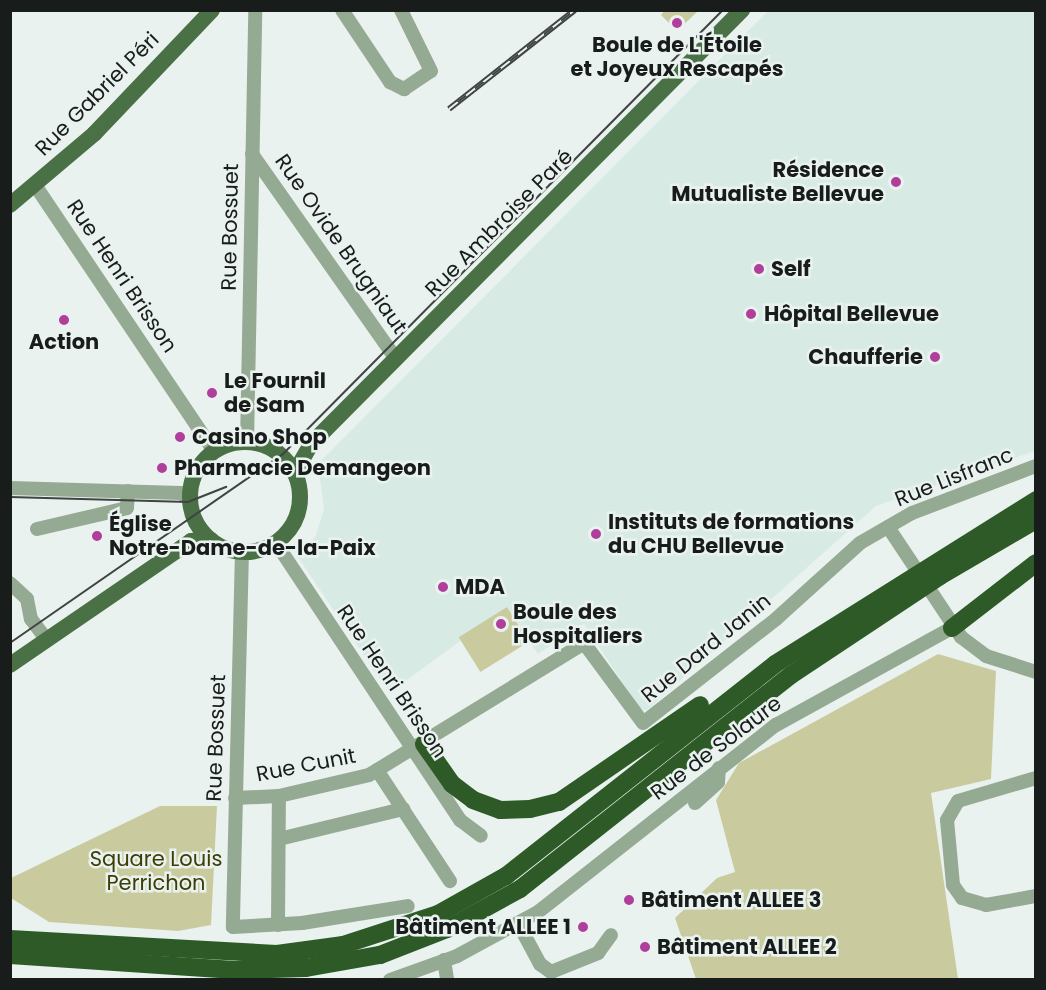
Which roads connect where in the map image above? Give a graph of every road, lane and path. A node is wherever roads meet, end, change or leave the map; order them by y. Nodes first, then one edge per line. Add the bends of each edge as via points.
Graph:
1 (212, 10) edge
2 (255, 10) edge
3 (342, 10) edge
4 (401, 10) edge
5 (742, 10) edge
6 (252, 154) junction
7 (35, 185) junction
8 (10, 205) edge
9 (396, 359) junction
10 (247, 443) junction
11 (214, 451) junction
12 (1035, 466) edge
13 (295, 472) junction
14 (10, 488) edge
15 (128, 491) junction
16 (188, 498) junction
17 (1035, 500) edge
18 (1035, 520) edge
19 (888, 527) junction
20 (37, 529) dead end
21 (211, 540) junction
22 (276, 543) junction
23 (242, 551) junction
24 (1035, 563) edge
25 (10, 584) edge
26 (952, 628) junction
27 (47, 640) junction
28 (775, 664) junction
29 (10, 665) edge
30 (1035, 672) edge
31 (419, 747) junction
32 (719, 768) junction
33 (377, 770) junction
34 (1035, 778) edge
35 (279, 796) junction
36 (235, 798) junction
37 (702, 800) dead end
38 (403, 809) junction
39 (481, 836) dead end
40 (279, 838) junction
41 (451, 884) dead end
42 (1035, 896) edge
43 (408, 906) dead end
44 (518, 923) junction
45 (278, 925) junction
46 (10, 939) edge
47 (609, 943) dead end
48 (10, 956) edge
49 (444, 960) junction
50 (541, 964) edge
51 (390, 980) edge
52 (447, 980) edge

1 - 7 main road, Rue Gabriel Péri via 94,134
2 - 6 street, Rue Bossuet
3 - 4 street via 390,82 404,89 431,71
5 - 9 main road, Rue Ambroise Paré
6 - 9 street, Rue Ovide Brugniaut
6 - 10 street, Rue Bossuet
7 - 8 main road, Rue Gabriel Péri
7 - 11 street, Rue Henri Brisson
9 - 13 main road, Rue Ambroise Paré via 307,448
10 - 11 main road
10 - 13 main road via 276,451
11 - 16 main road via 197,468
12 - 19 street, Rue Lisfranc
13 - 22 main road via 299,509
14 - 15 street
15 - 16 street via 181,493
15 - 20 street via 127,508
16 - 21 main road via 192,516
17 - 28 highway
18 - 48 highway via 940,576 791,675 520,888 447,929 380,955 306,968 235,970
19 - 26 street
19 - 31 street, Rue Dard Janin via 860,543 658,717 643,723 633,716 584,643
21 - 23 main road
21 - 27 main road via 191,541
22 - 23 main road
22 - 31 street, Rue Henri Brisson
23 - 36 street, Rue Bossuet
24 - 26 highway
25 - 27 street via 27,599 31,620
26 - 30 street via 986,656
26 - 32 street, Rue de Solaure via 776,725
27 - 29 main road
28 - 31 highway via 721,691 559,802 530,809 500,810 473,800 452,784
28 - 46 highway via 506,876 405,928 343,945 277,954
31 - 33 street, Rue Cunit
31 - 39 street, Rue Henri Brisson via 460,820
32 - 37 street via 718,782
32 - 44 street, Rue de Solaure
33 - 35 street, Rue Cunit
33 - 38 street
34 - 42 street via 958,801 947,820 953,885 962,898 986,905
35 - 36 street, Rue Cunit
35 - 40 street
36 - 45 street, Rue Bossuet via 233,927
38 - 40 street
38 - 41 street
40 - 45 street
43 - 45 street
44 - 49 street, Rue de Solaure
44 - 50 street via 524,941
47 - 50 street via 593,962 557,972
49 - 51 street, Rue de Solaure
49 - 52 street

